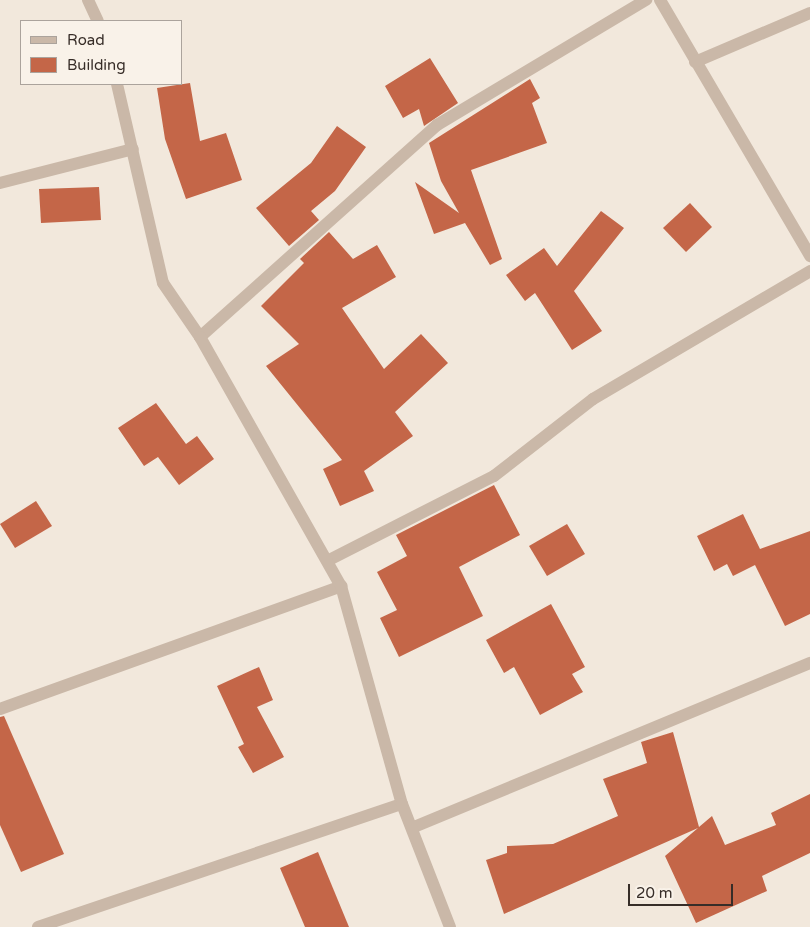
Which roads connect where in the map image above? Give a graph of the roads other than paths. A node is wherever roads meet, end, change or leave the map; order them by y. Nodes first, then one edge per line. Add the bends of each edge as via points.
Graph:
1 (88, 0) edge
2 (646, 0) edge
3 (660, 0) edge
4 (810, 13) edge
5 (98, 20) edge
6 (695, 62) junction
7 (117, 85) edge
8 (133, 149) junction
9 (0, 182) edge
10 (810, 256) edge
11 (810, 271) edge
12 (200, 337) junction
13 (329, 560) junction
14 (342, 586) junction
15 (810, 663) edge
16 (0, 709) edge
17 (402, 804) junction
18 (414, 827) junction
19 (38, 927) edge
20 (450, 927) edge

1 - 5 street
2 - 12 street via 437,124
3 - 6 street
4 - 6 street
6 - 10 street
7 - 8 street
8 - 9 street
8 - 12 street via 163,283
11 - 13 street via 593,399 494,476
12 - 13 street
13 - 14 street
14 - 16 street
14 - 17 street
15 - 18 street
17 - 18 street
17 - 19 street
18 - 20 street

